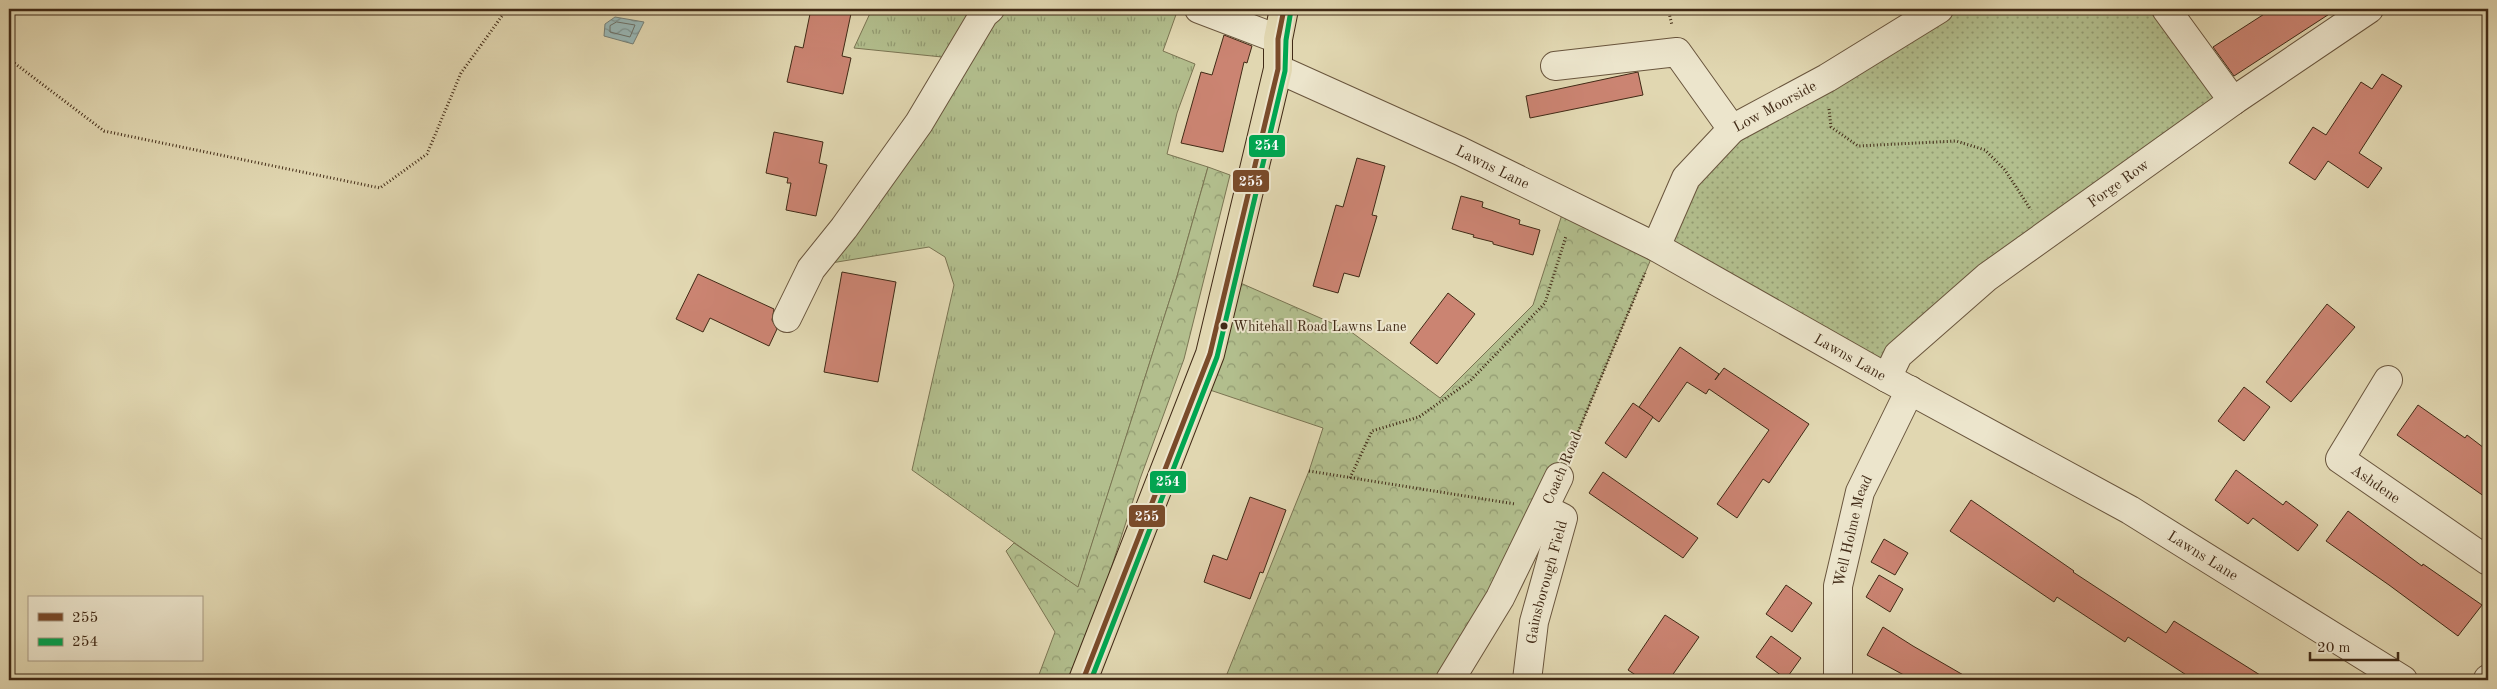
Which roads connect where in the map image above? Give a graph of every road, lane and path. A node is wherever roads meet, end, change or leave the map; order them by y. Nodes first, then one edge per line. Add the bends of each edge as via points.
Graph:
1 (507, 9) edge
2 (990, 9) edge
3 (1199, 9) edge
4 (1284, 9) edge
5 (1938, 9) edge
6 (2166, 9) edge
7 (2369, 9) edge
8 (1278, 38) junction
9 (9, 59) edge
10 (1555, 66) dead end
11 (1278, 69) junction
12 (1827, 78) junction
13 (2233, 101) junction
14 (1732, 129) junction
15 (1575, 206) junction
16 (2046, 234) junction
17 (1656, 247) junction
18 (787, 318) dead end
19 (2388, 380) dead end
20 (1899, 384) junction
21 (1309, 471) dead end
22 (1559, 477) joint
23 (1350, 478) junction
24 (1545, 509) junction
25 (2488, 562) edge
26 (1527, 673) edge
27 (1083, 680) edge
28 (1450, 680) edge
29 (1838, 680) edge
30 (2403, 680) edge

1 - 9 path via 461,73 427,154 380,188 104,131
2 - 18 street via 919,123 811,269
3 - 8 street
4 - 8 main road
5 - 12 street, Low Moorside
6 - 13 street
7 - 13 street, Forge Row
8 - 11 main road
10 - 14 street via 1676,52
11 - 15 street, Lawns Lane
11 - 27 main road via 1210,354
12 - 14 street, Low Moorside
12 - 16 path via 1831,128 1858,146 1956,141 1985,150 2005,170
13 - 16 street, Forge Row
14 - 17 street, Low Moorside via 1686,178
15 - 17 street, Lawns Lane
15 - 23 path via 1545,303 1470,381 1419,416 1372,431
16 - 20 street, Forge Row via 1987,277 1898,355
17 - 20 street, Lawns Lane
17 - 22 path, Coach Road
19 - 25 street, Ashdene via 2340,459
20 - 29 street, Well Holme Mead via 1860,492 1838,586
20 - 30 street, Lawns Lane via 2130,510
21 - 23 path
22 - 24 street, Coach Road
23 - 24 path
24 - 26 street, Gainsborough Field via 1563,518 1534,622
24 - 28 street, Coach Road via 1500,598

